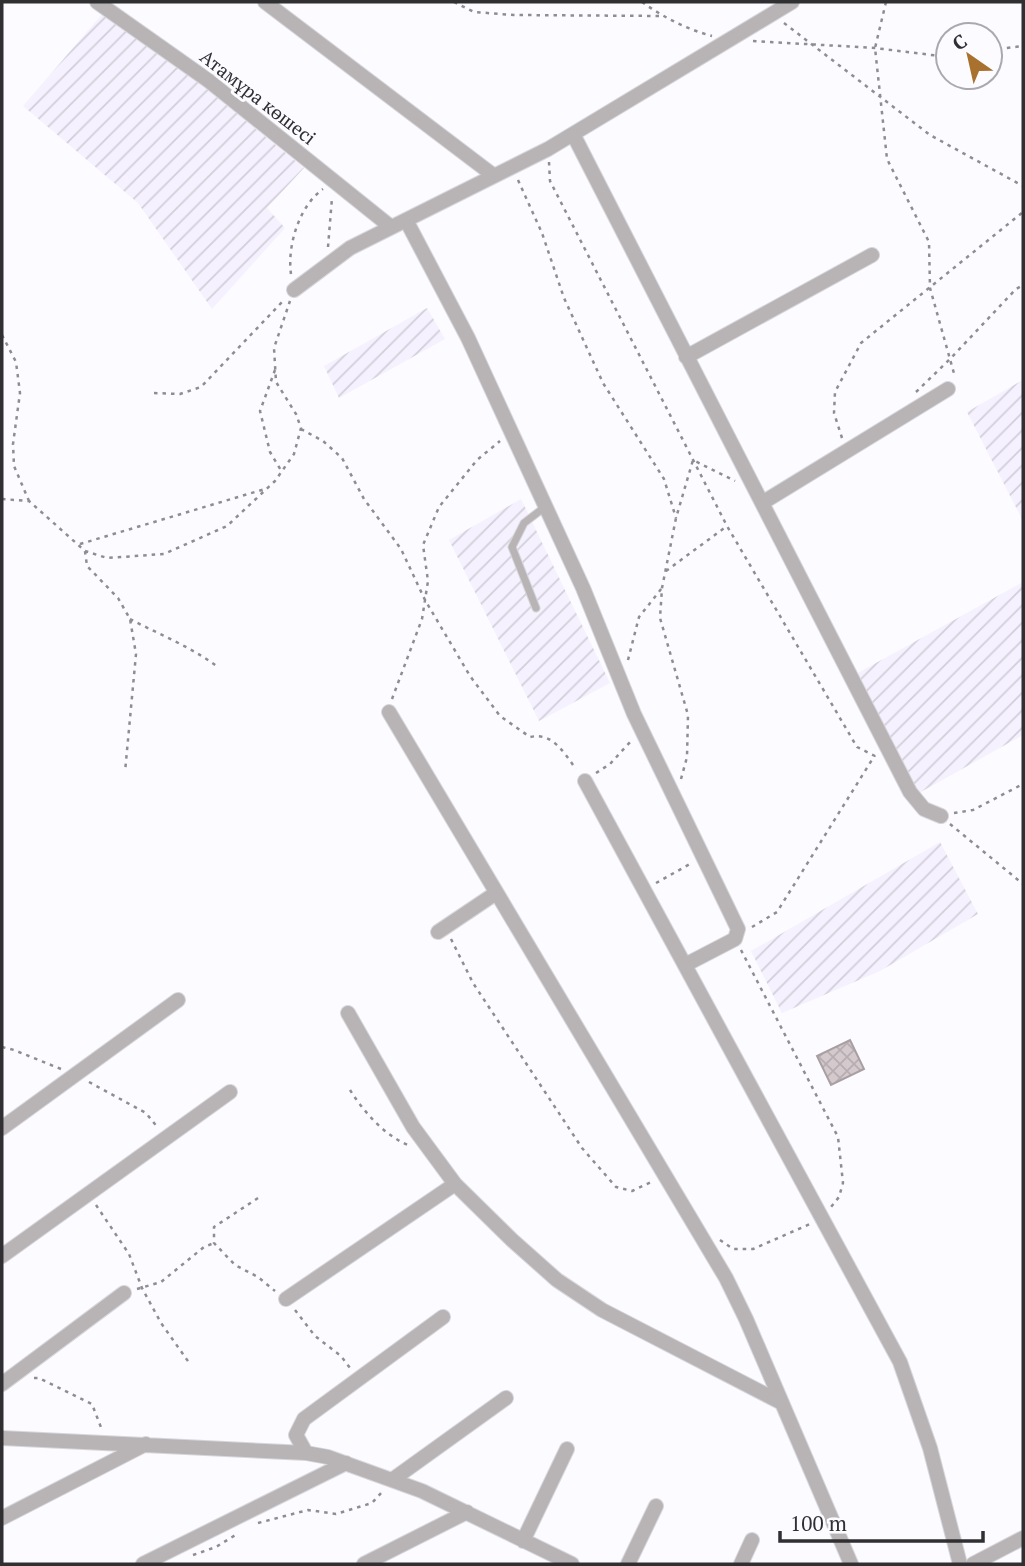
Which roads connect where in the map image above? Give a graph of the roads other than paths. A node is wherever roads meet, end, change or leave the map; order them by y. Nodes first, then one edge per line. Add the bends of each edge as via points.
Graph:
1 (97, 2) edge
2 (265, 2) edge
3 (792, 2) edge
4 (573, 134) junction
5 (493, 175) junction
6 (406, 220) junction
7 (391, 227) junction
8 (872, 255) dead end
9 (294, 290) road end
10 (687, 357) junction
11 (948, 389) road end
12 (762, 503) junction
13 (546, 507) junction
14 (536, 608) dead end
15 (389, 712) road end
16 (585, 780) road end
17 (941, 816) road end
18 (496, 892) junction
19 (441, 930) road end
20 (685, 965) junction
21 (178, 1000) dead end
22 (348, 1013) dead end
23 (230, 1092) dead end
24 (2, 1128) edge
25 (455, 1184) junction
26 (2, 1256) edge
27 (124, 1293) road end
28 (286, 1298) road end
29 (443, 1317) dead end
30 (6, 1380) edge
31 (506, 1398) dead end
32 (782, 1403) junction
33 (2, 1438) edge
34 (148, 1443) junction
35 (567, 1449) dead end
36 (306, 1453) junction
37 (346, 1463) junction
38 (392, 1480) junction
39 (656, 1506) dead end
40 (467, 1512) junction
41 (2, 1518) edge
42 (1023, 1538) edge
43 (752, 1540) dead end
44 (523, 1541) junction
45 (143, 1564) edge
46 (364, 1564) edge
47 (572, 1564) edge
48 (628, 1564) edge
49 (741, 1564) edge
50 (851, 1564) edge
51 (960, 1564) edge
52 (973, 1564) edge

1 - 7 street, Атамұра көшесі via 209,81
2 - 5 street
3 - 4 street
4 - 5 street
4 - 10 street
5 - 6 street
6 - 7 street
6 - 13 street via 468,338
7 - 9 street via 350,248
8 - 10 street
10 - 12 street
11 - 12 street
12 - 17 street via 910,792 924,809
13 - 14 lane via 524,523 512,547
13 - 20 street via 641,729 738,929 735,939
15 - 18 street
16 - 20 street
18 - 19 street
18 - 32 street via 726,1278
20 - 51 street via 900,1362 930,1448
21 - 24 street
22 - 25 street via 413,1127
23 - 26 street
25 - 28 street
25 - 32 street via 557,1280 591,1303
27 - 30 street
29 - 36 street via 304,1419 296,1435
31 - 38 street
32 - 50 street
33 - 34 street
34 - 36 street
34 - 41 street
35 - 44 street
36 - 37 street
37 - 38 street
37 - 45 street
38 - 40 street
39 - 48 street
40 - 44 street
40 - 46 street
42 - 52 street
43 - 49 street
44 - 47 street

